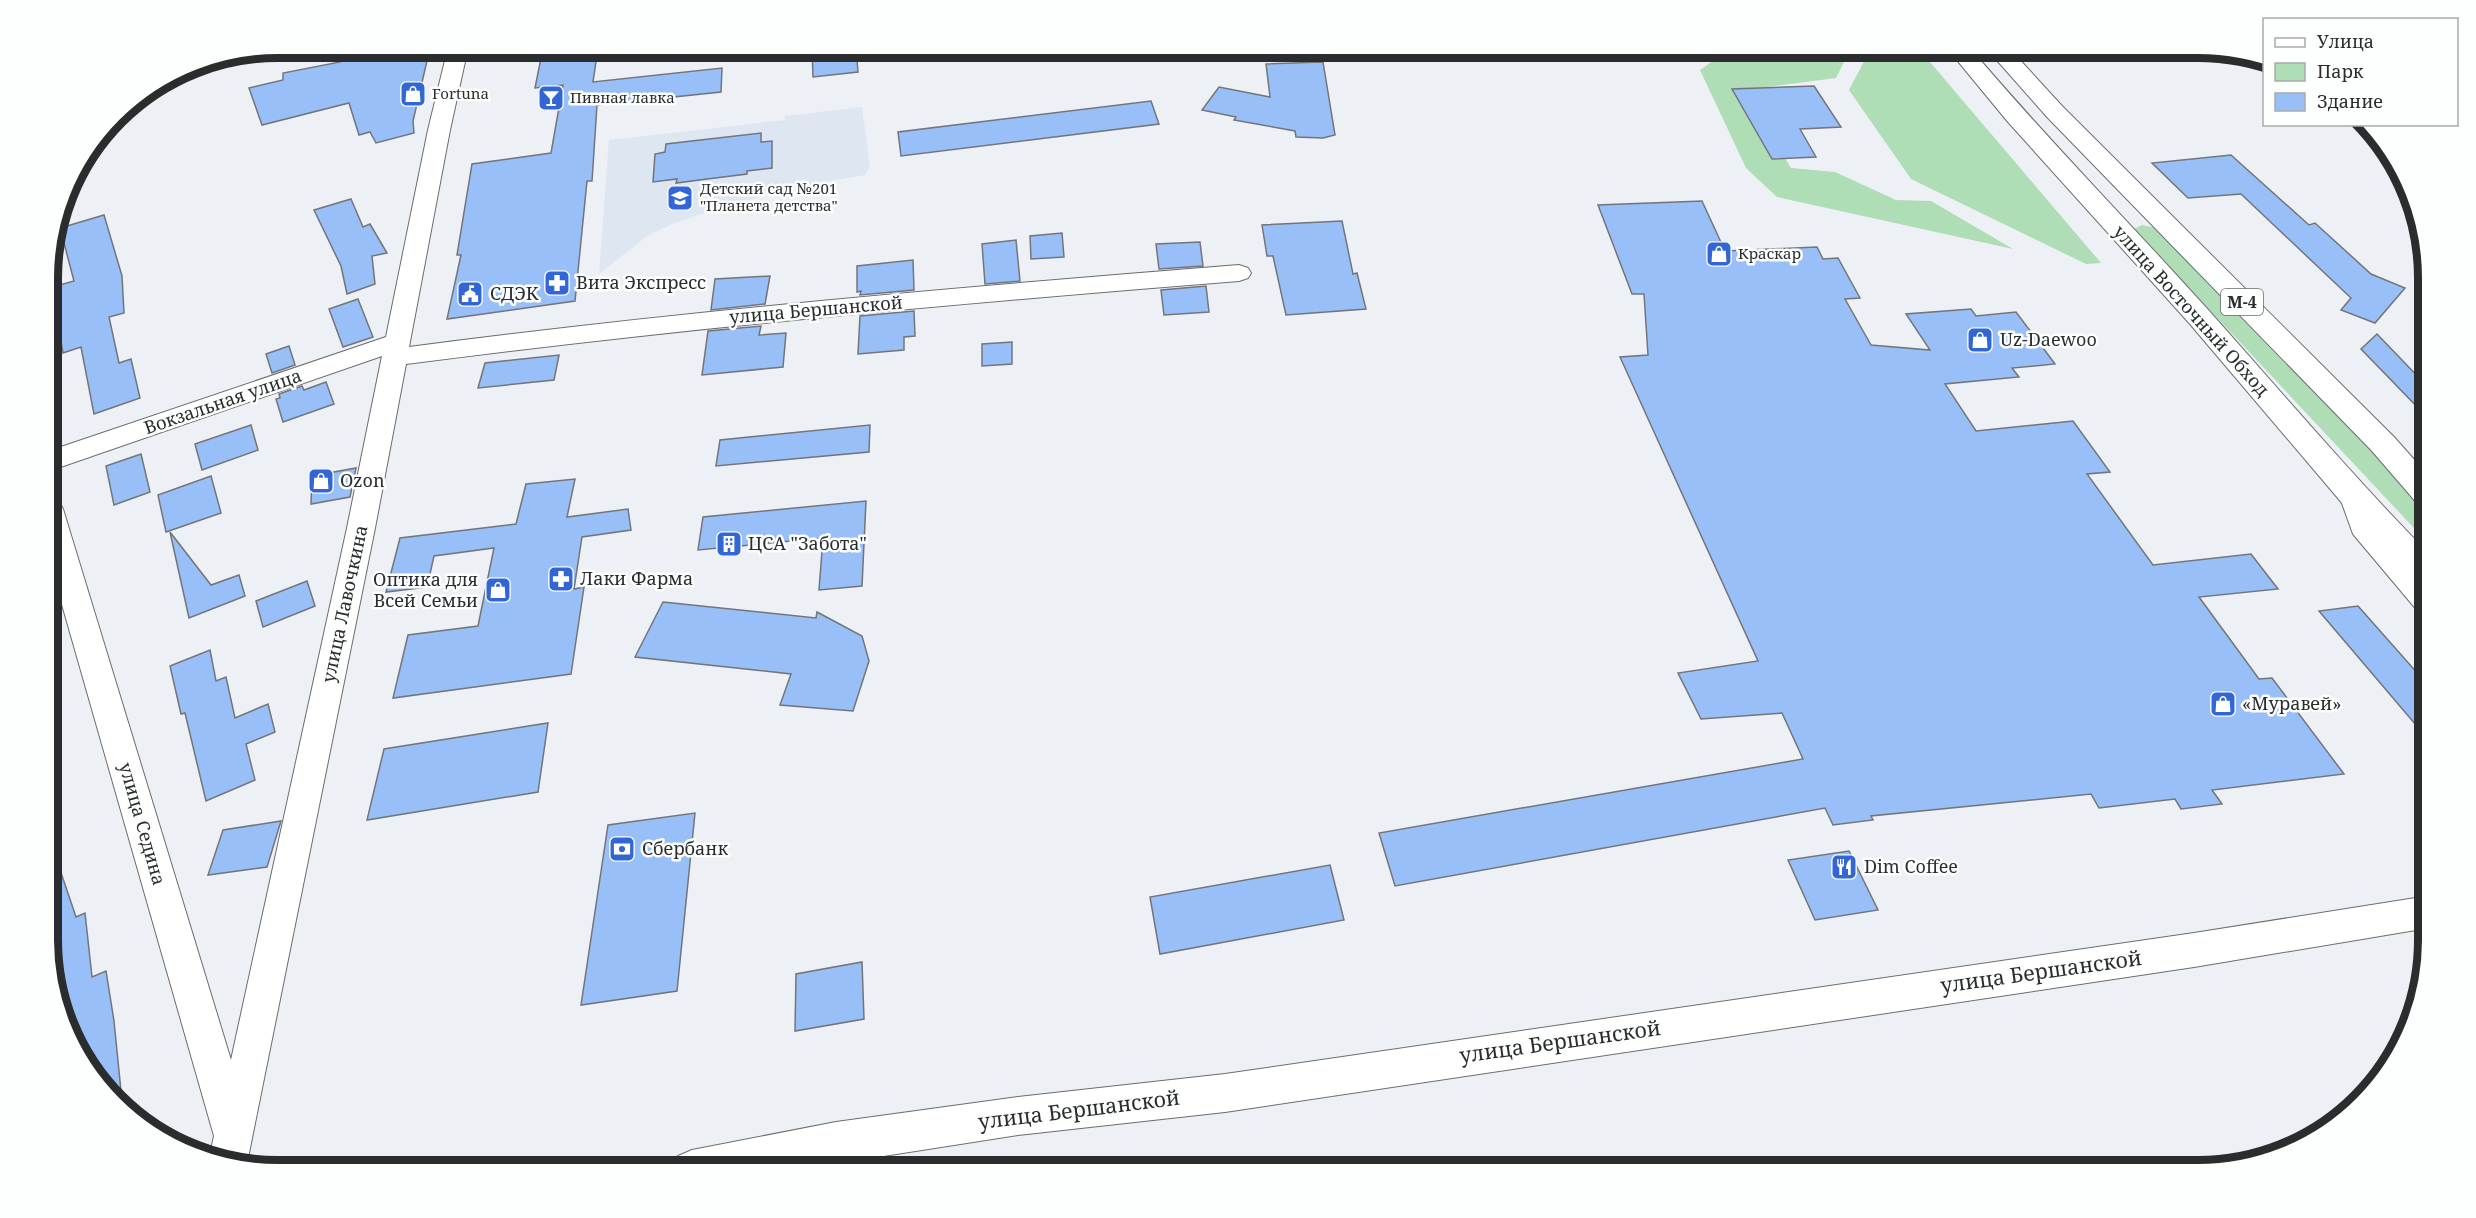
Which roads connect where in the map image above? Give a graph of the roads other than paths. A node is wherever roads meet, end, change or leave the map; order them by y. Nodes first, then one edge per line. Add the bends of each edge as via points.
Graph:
1 (456, 58) edge
2 (1966, 58) edge
3 (2006, 58) edge
4 (1239, 273) dead end
5 (396, 350) junction
6 (58, 458) edge
7 (2418, 484) edge
8 (2353, 495) junction
9 (58, 540) edge
10 (2418, 563) edge
11 (2418, 591) edge
12 (2418, 914) edge
13 (232, 1149) edge
14 (743, 1160) edge

1 - 5 street, улица Лавочкина
2 - 8 highway, улица Восточный Обход / М-4
3 - 7 highway, улица Восточный Обход / М-4
4 - 5 street, улица Бершанской
5 - 6 street, Вокзальная улица
5 - 13 street, улица Лавочкина
8 - 10 highway, улица Восточный Обход / М-4
8 - 11 street via 2363,527
9 - 13 street, улица Седина
12 - 14 street, улица Бершанской via 1225,1093 1018,1116 836,1142

